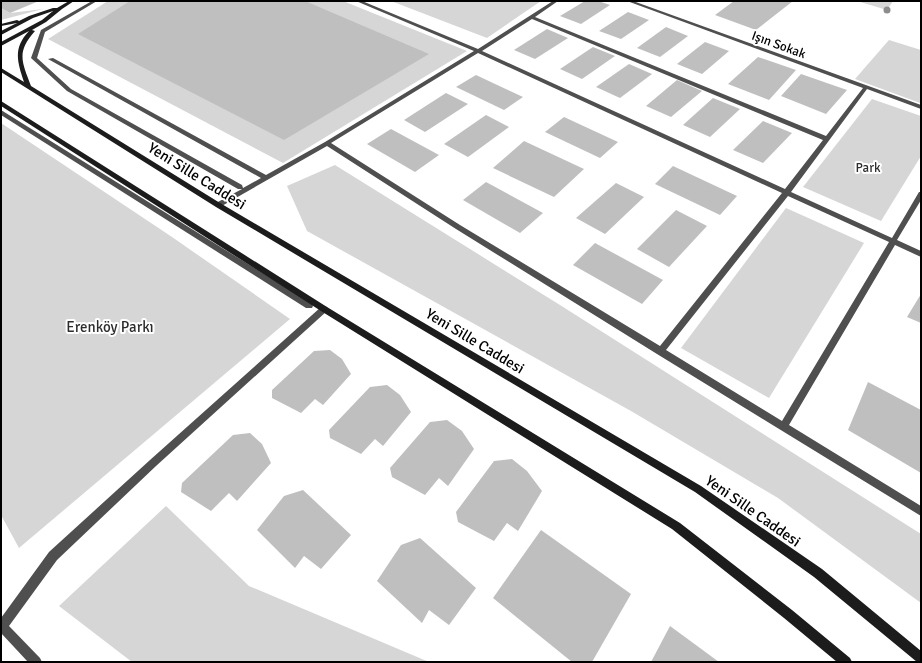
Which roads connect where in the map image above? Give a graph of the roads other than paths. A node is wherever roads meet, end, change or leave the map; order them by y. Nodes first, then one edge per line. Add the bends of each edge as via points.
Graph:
1 (72, 1) edge
2 (95, 1) edge
3 (358, 1) edge
4 (556, 1) edge
5 (629, 1) edge
6 (60, 8) junction
7 (31, 17) junction
8 (532, 17) junction
9 (44, 21) junction
10 (1, 25) edge
11 (1, 33) edge
12 (1, 44) edge
13 (478, 51) junction
14 (51, 59) dead end
15 (1, 70) edge
16 (866, 87) junction
17 (29, 88) junction
18 (1, 103) edge
19 (921, 107) edge
20 (1, 112) edge
21 (827, 140) junction
22 (327, 143) junction
23 (266, 178) junction
24 (240, 187) dead end
25 (786, 193) junction
26 (921, 194) edge
27 (218, 205) junction
28 (893, 242) junction
29 (921, 254) edge
30 (309, 306) dead end
31 (324, 309) junction
32 (660, 352) junction
33 (783, 427) junction
34 (921, 511) edge
35 (2, 626) edge
36 (921, 658) edge
37 (36, 662) edge
38 (846, 662) edge

1 - 6 main road
2 - 24 street via 43,32 34,58 69,90
3 - 13 street
4 - 8 street
5 - 16 street, Işın Sokak
6 - 7 main road
6 - 9 main road
7 - 10 main road
7 - 11 main road
8 - 13 street
8 - 21 street
9 - 12 main road
9 - 17 main road via 25,37 19,53 22,71
13 - 22 street
13 - 25 street
14 - 23 street
15 - 17 main road, Yeni Sille Caddesi
16 - 19 street, Işın Sokak
16 - 21 street
17 - 27 main road, Yeni Sille Caddesi
18 - 31 main road
20 - 30 street
21 - 25 street
22 - 23 street
22 - 32 street
23 - 27 street
25 - 28 street
25 - 32 street
26 - 28 street
27 - 36 main road, Yeni Sille Caddesi via 698,489 818,573
28 - 29 street
28 - 33 street
31 - 35 street via 53,556
31 - 38 main road via 676,526
32 - 33 street
33 - 34 street
35 - 37 street

